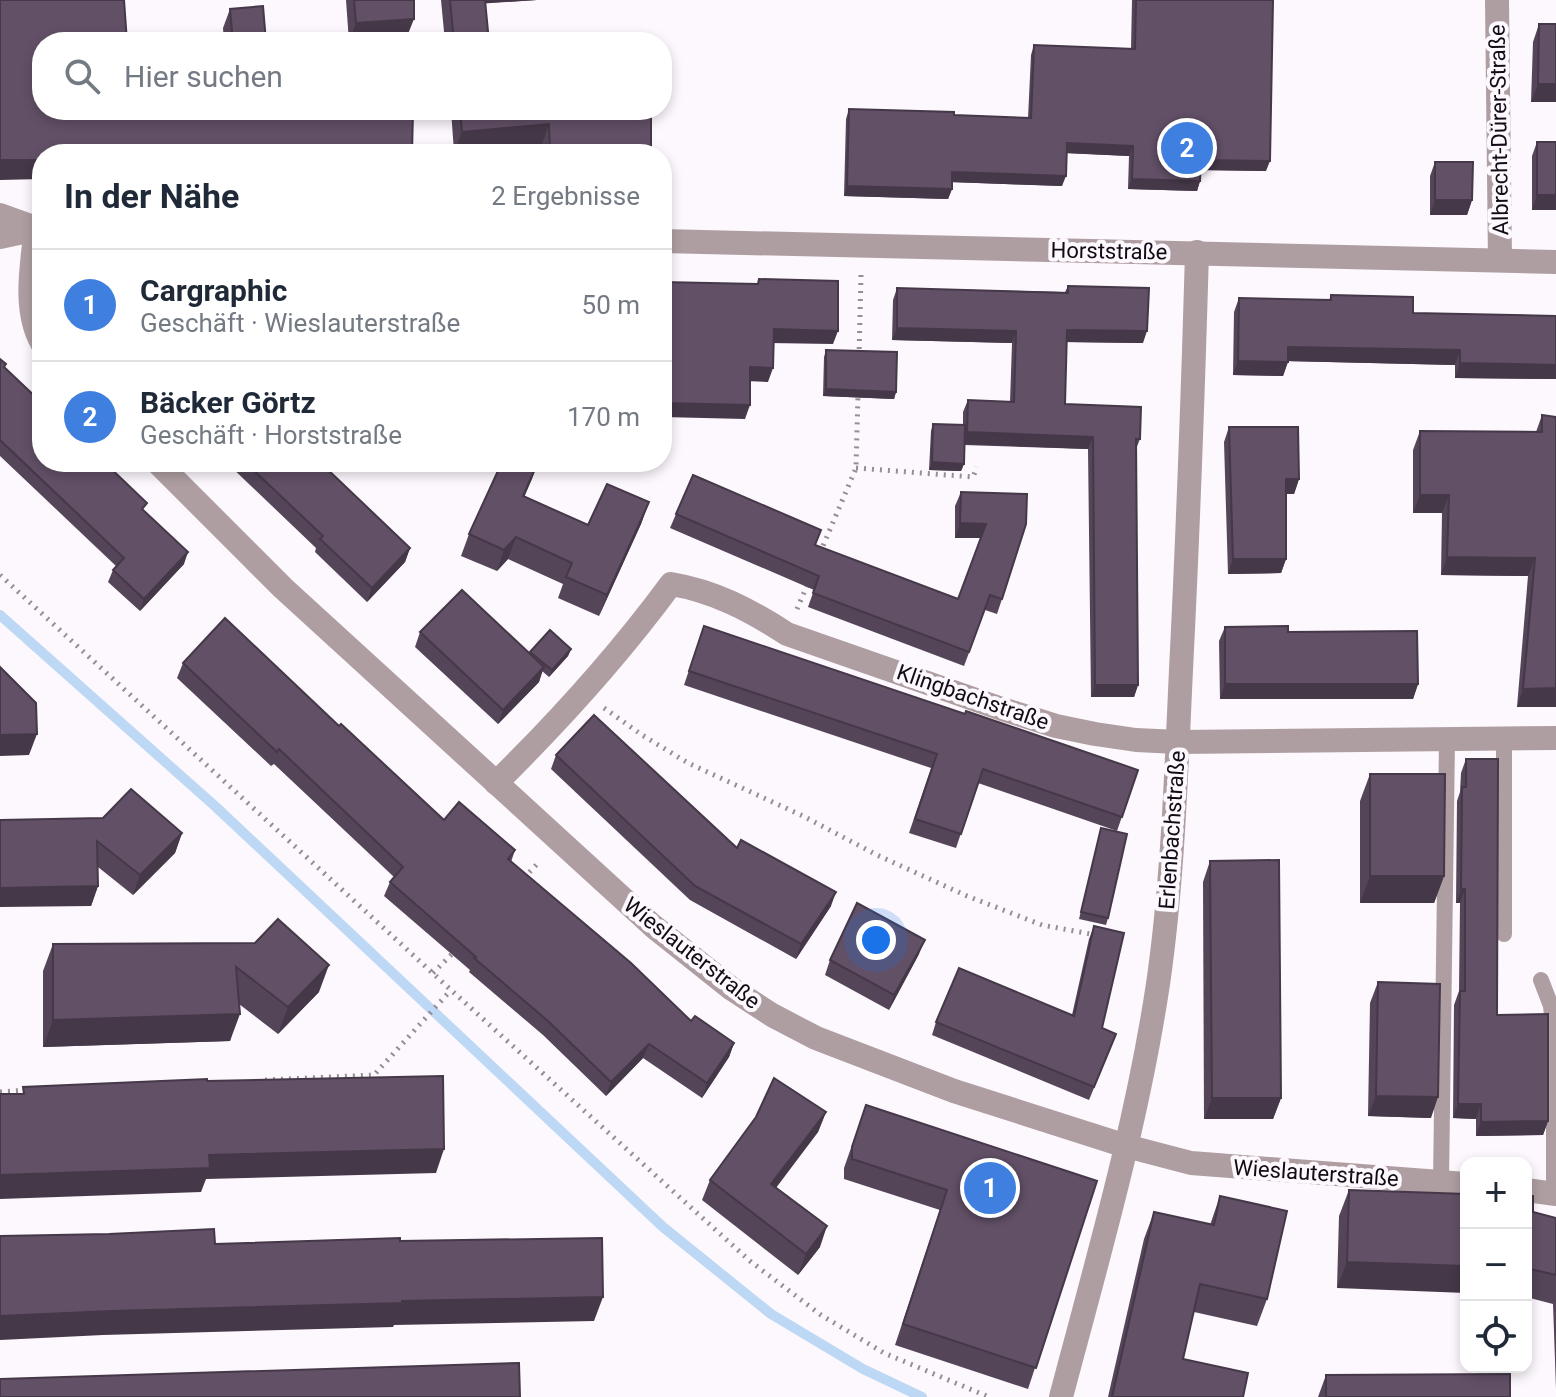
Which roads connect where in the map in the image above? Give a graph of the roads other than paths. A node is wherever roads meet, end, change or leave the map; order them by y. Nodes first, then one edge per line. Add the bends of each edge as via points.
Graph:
1 (1497, 0) edge
2 (0, 215) edge
3 (32, 226) edge
4 (32, 230) edge
5 (0, 237) edge
6 (672, 241) edge
7 (1197, 252) junction
8 (1500, 260) junction
9 (1556, 262) edge
10 (32, 267) edge
11 (32, 315) edge
12 (167, 472) edge
13 (1556, 738) edge
14 (1504, 739) junction
15 (1447, 740) junction
16 (1178, 742) junction
17 (496, 783) junction
18 (1504, 934) dead end
19 (1541, 980) dead end
20 (1126, 1146) junction
21 (1441, 1182) junction
22 (1460, 1184) edge
23 (1532, 1191) edge
24 (1555, 1194) edge
25 (1061, 1397) edge

1 - 8 street, Albrecht-Dürer-Straße
2 - 3 street
4 - 5 street
6 - 7 street, Horststraße
7 - 8 street, Horststraße
7 - 16 street, Erlenbachstraße
8 - 9 street, Horststraße
10 - 11 street
12 - 17 street, Wieslauterstraße via 283,588
13 - 14 street, Klingbachstraße
14 - 15 street, Klingbachstraße
14 - 18 lane
15 - 16 street, Klingbachstraße
15 - 21 lane
16 - 17 street, Klingbachstraße via 1056,726 787,634 718,596 671,584 583,693
16 - 20 street, Erlenbachstraße via 1159,972
17 - 20 street, Wieslauterstraße via 691,958 772,1015 816,1038 954,1091
19 - 24 lane via 1554,1032
20 - 21 street, Wieslauterstraße via 1191,1163
20 - 25 street, Erlenbachstraße
21 - 22 street, Wieslauterstraße
23 - 24 street

